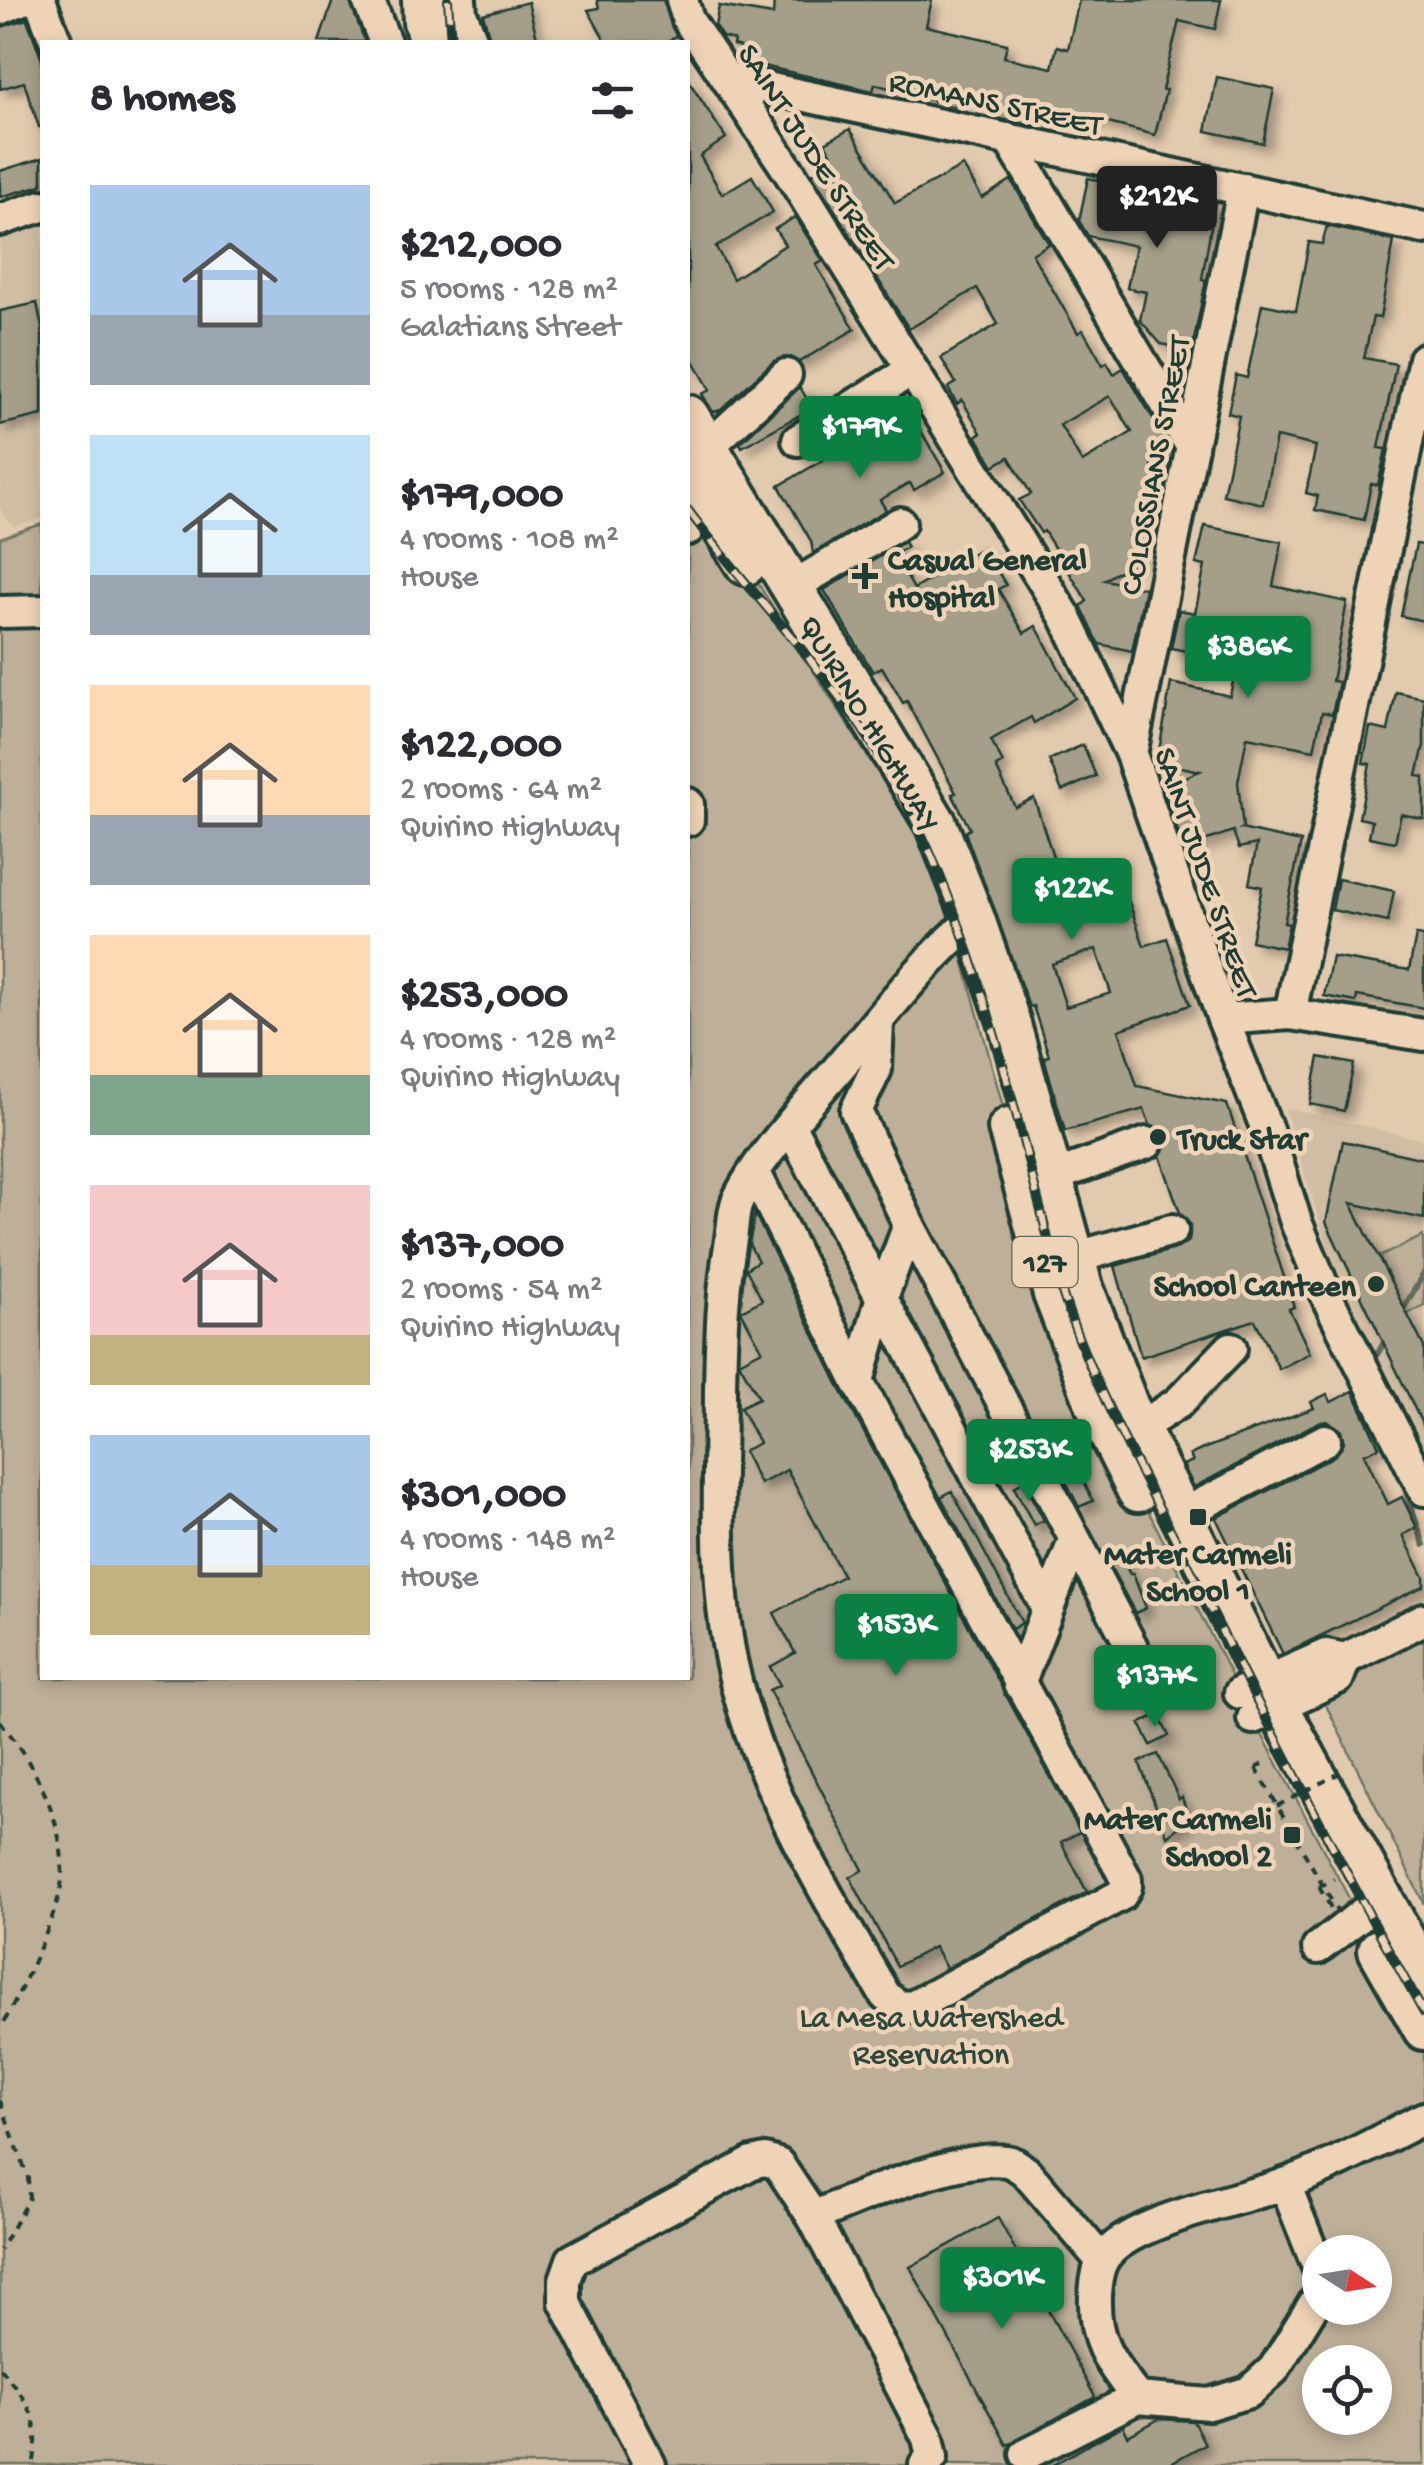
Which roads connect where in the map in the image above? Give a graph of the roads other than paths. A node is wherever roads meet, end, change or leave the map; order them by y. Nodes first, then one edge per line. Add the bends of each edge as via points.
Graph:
1 (20, 0) edge
2 (40, 0) edge
3 (368, 0) edge
4 (423, 0) edge
5 (682, 0) edge
6 (0, 9) edge
7 (454, 33) edge
8 (55, 40) edge
9 (385, 40) edge
10 (730, 80) junction
11 (1009, 139) junction
12 (1243, 189) junction
13 (40, 207) edge
14 (0, 220) edge
15 (1424, 228) edge
16 (1424, 359) edge
17 (912, 370) junction
18 (786, 375) dead end
19 (798, 440) dead end
20 (1192, 447) junction
21 (700, 459) edge
22 (690, 517) edge
23 (900, 522) dead end
24 (792, 587) junction
25 (40, 611) edge
26 (0, 612) edge
27 (1131, 754) junction
28 (965, 926) junction
29 (1290, 1014) junction
30 (1223, 1019) junction
31 (878, 1022) junction
32 (1424, 1035) edge
33 (856, 1111) junction
34 (795, 1120) junction
35 (1147, 1144) dead end
36 (755, 1173) junction
37 (1052, 1177) junction
38 (908, 1225) junction
39 (1172, 1230) dead end
40 (1074, 1258) junction
41 (882, 1300) junction
42 (1231, 1348) dead end
43 (858, 1382) junction
44 (1144, 1440) junction
45 (1325, 1440) dead end
46 (1424, 1490) edge
47 (1182, 1515) junction
48 (1074, 1541) junction
49 (1046, 1606) junction
50 (1424, 1619) edge
51 (1143, 1668) dead end
52 (1018, 1684) junction
53 (1259, 1700) junction
54 (1369, 1907) junction
55 (1318, 1948) dead end
56 (1424, 1976) edge
57 (1424, 2029) edge
58 (1424, 2118) edge
59 (1284, 2184) junction
60 (813, 2216) junction
61 (1305, 2235) edge
62 (1102, 2261) junction
63 (1302, 2323) edge
64 (1137, 2398) junction
65 (1026, 2454) dead end
66 (650, 2465) edge
67 (925, 2465) edge

1 - 6 street
2 - 8 street
3 - 9 street
4 - 7 main road
5 - 10 street, SAINT JUDE STREET via 688,20
10 - 11 street, ROMANS STREET
10 - 17 street, SAINT JUDE STREET
11 - 12 street, ROMANS STREET
11 - 20 street
12 - 15 street, ROMANS STREET
12 - 20 street, COLOSSIANS STREET
13 - 14 street
16 - 29 street
17 - 19 street
17 - 27 street, SAINT JUDE STREET via 1065,616
18 - 21 street
20 - 27 street, COLOSSIANS STREET
21 - 22 street
21 - 24 main road, QUIRINO HIGHWAY / 127
21 - 28 main road, QUIRINO HIGHWAY / 127
23 - 24 street
24 - 28 main road, QUIRINO HIGHWAY / 127 via 936,824
25 - 26 street
27 - 30 street, SAINT JUDE STREET
28 - 31 street
28 - 37 main road, QUIRINO HIGHWAY / 127 via 1008,1021
28 - 53 main road, QUIRINO HIGHWAY / 127 via 1054,1294 1076,1355 1102,1420
29 - 30 street
29 - 32 street
30 - 46 street, SAINT JUDE STREET via 1328,1301
31 - 33 street via 876,1069
31 - 34 street
33 - 34 street
33 - 38 street
34 - 36 street
34 - 41 street
35 - 37 street
36 - 43 street
36 - 52 street via 737,1203 721,1298 719,1531 731,1660 786,1813 822,1887 897,2006 912,2007 1126,1888
37 - 40 main road, QUIRINO HIGHWAY / 127
38 - 41 street
38 - 48 street
39 - 40 street
40 - 44 main road, QUIRINO HIGHWAY / 127
41 - 43 street
41 - 49 street
42 - 44 street via 1178,1402 1142,1426
43 - 52 street
44 - 47 main road, QUIRINO HIGHWAY / 127
45 - 47 street
47 - 53 main road, QUIRINO HIGHWAY / 127
48 - 49 street
48 - 51 street
49 - 52 street
50 - 53 street via 1345,1659 1338,1678
53 - 54 main road, QUIRINO HIGHWAY / 127
53 - 54 main road, QUIRINO HIGHWAY / 127 via 1265,1763 1329,1882
54 - 55 street
54 - 56 main road, QUIRINO HIGHWAY / 127
54 - 57 main road, QUIRINO HIGHWAY / 127
58 - 59 street
59 - 61 street
59 - 62 street via 1128,2236
60 - 62 street via 944,2170 1010,2161
60 - 66 street via 778,2164 765,2160 572,2260 565,2302
60 - 67 street via 928,2438 932,2457
62 - 64 street via 1095,2300 1100,2340
63 - 64 street via 1274,2369 1249,2392 1209,2404
64 - 65 street

